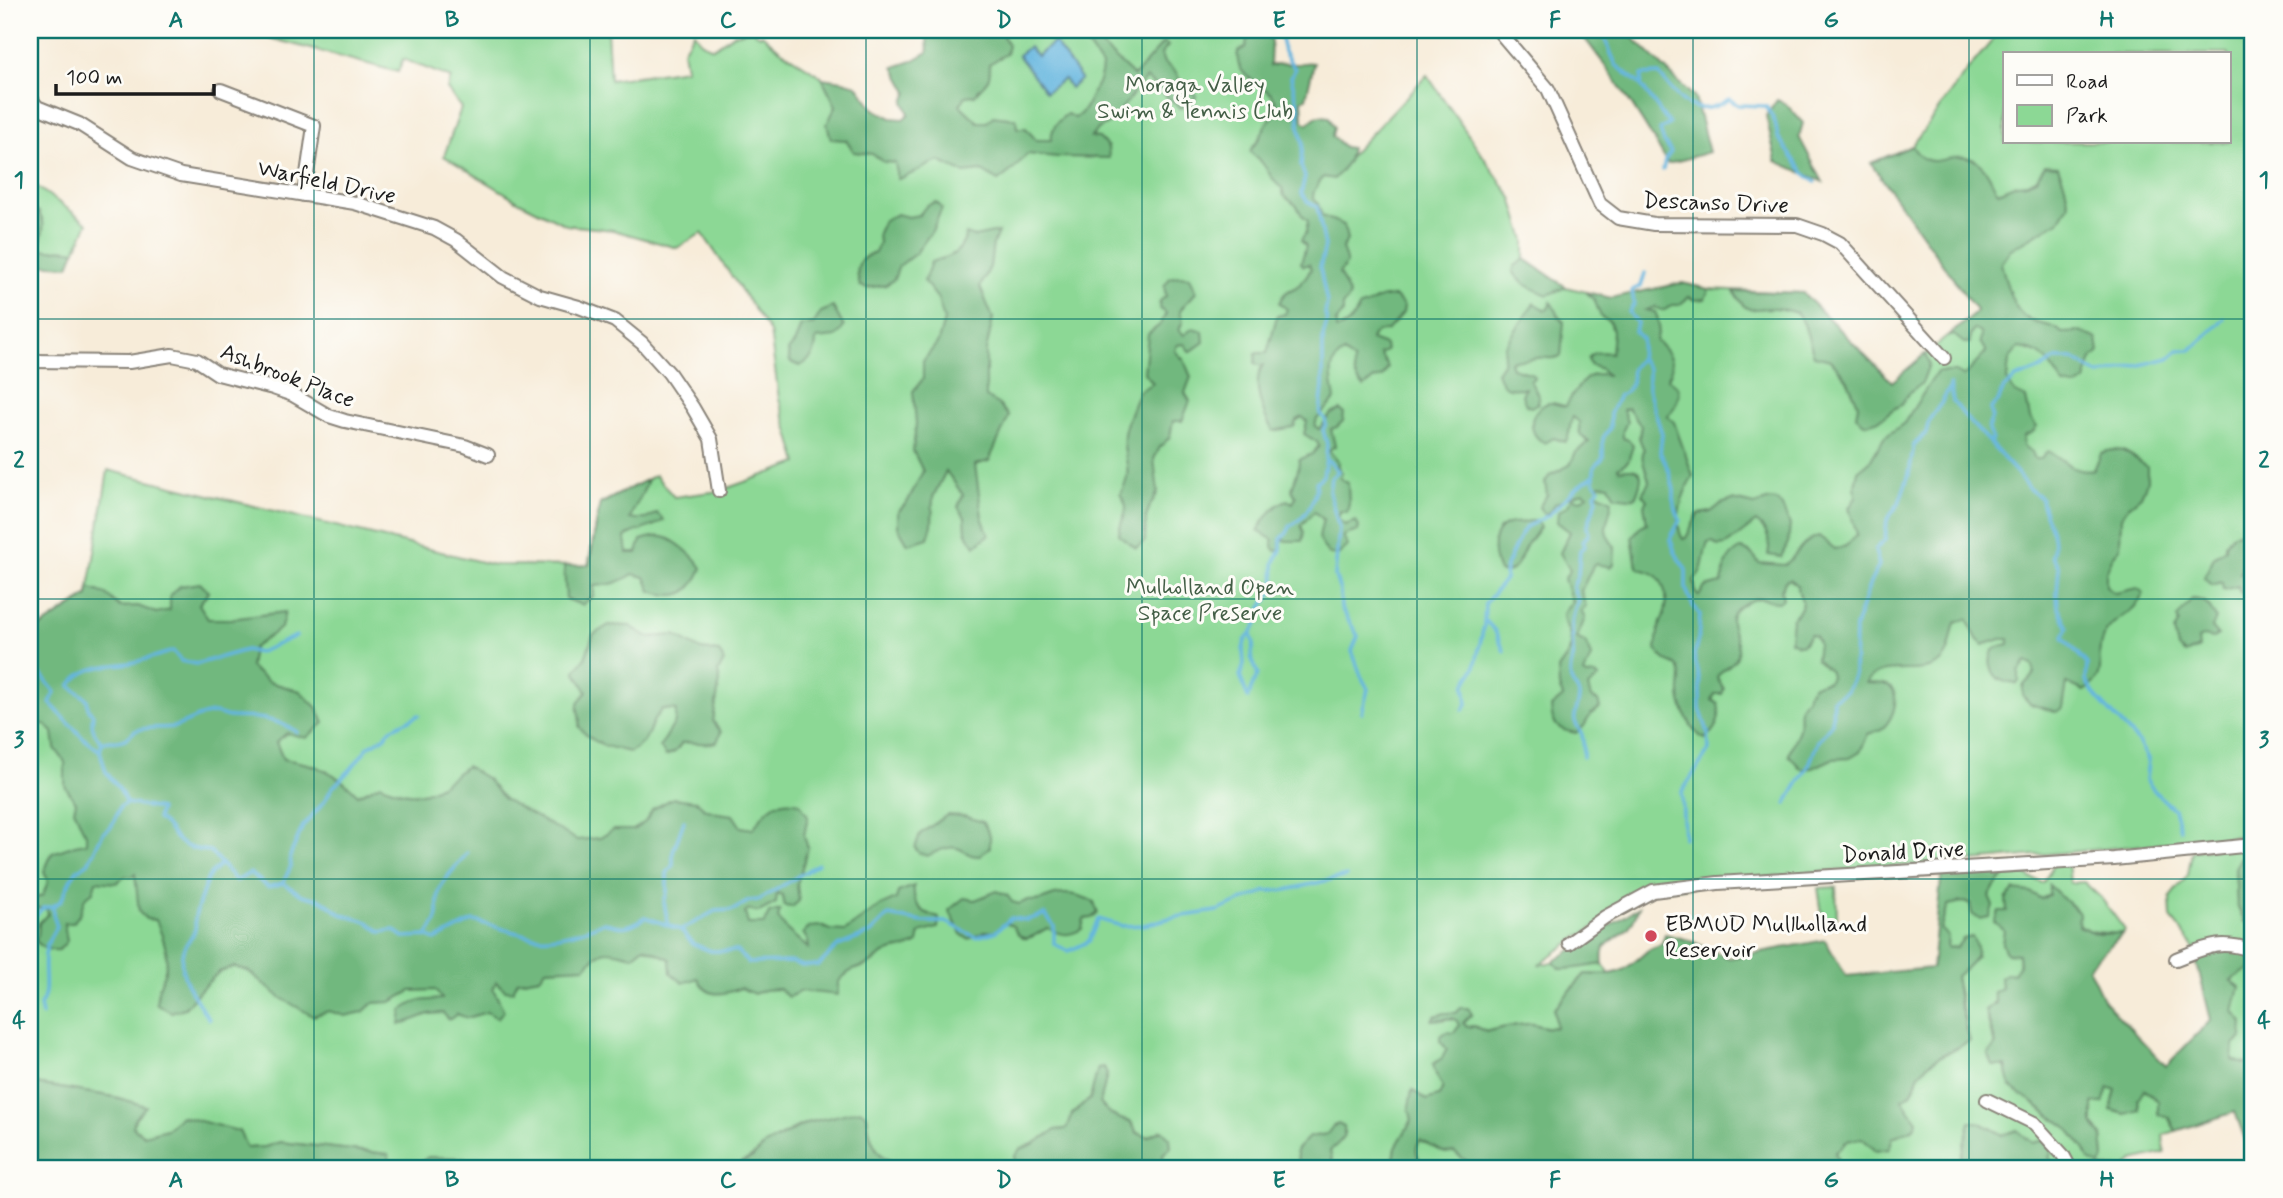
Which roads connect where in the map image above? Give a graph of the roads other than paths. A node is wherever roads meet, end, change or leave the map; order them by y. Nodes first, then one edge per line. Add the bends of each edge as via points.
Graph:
1 (1498, 30) edge
2 (221, 90) dead end
3 (30, 97) edge
4 (304, 195) junction
5 (1944, 358) dead end
6 (30, 361) edge
7 (488, 455) dead end
8 (719, 491) dead end
9 (2253, 845) edge
10 (1569, 943) dead end
11 (2253, 951) edge
12 (2176, 959) dead end
13 (2253, 1043) edge
14 (2253, 1049) edge
15 (1987, 1100) dead end
16 (2070, 1168) edge

1 - 5 street, Descanso Drive via 1548,89 1600,204 1618,218 1654,224 1797,225 1823,234 1840,243
2 - 4 street via 314,126
3 - 4 street, Warfield Drive via 37,107 79,124 132,158 156,167
4 - 8 street, Warfield Drive via 365,206 434,228 503,277 540,296 615,321 669,373 693,408 710,439
6 - 7 street, Ashbrook Place via 129,362 172,355 197,360 218,374 293,395 329,416
9 - 10 street, Donald Drive via 1653,891
11 - 12 street via 2213,944
13 - 14 street
15 - 16 street via 2034,1123

